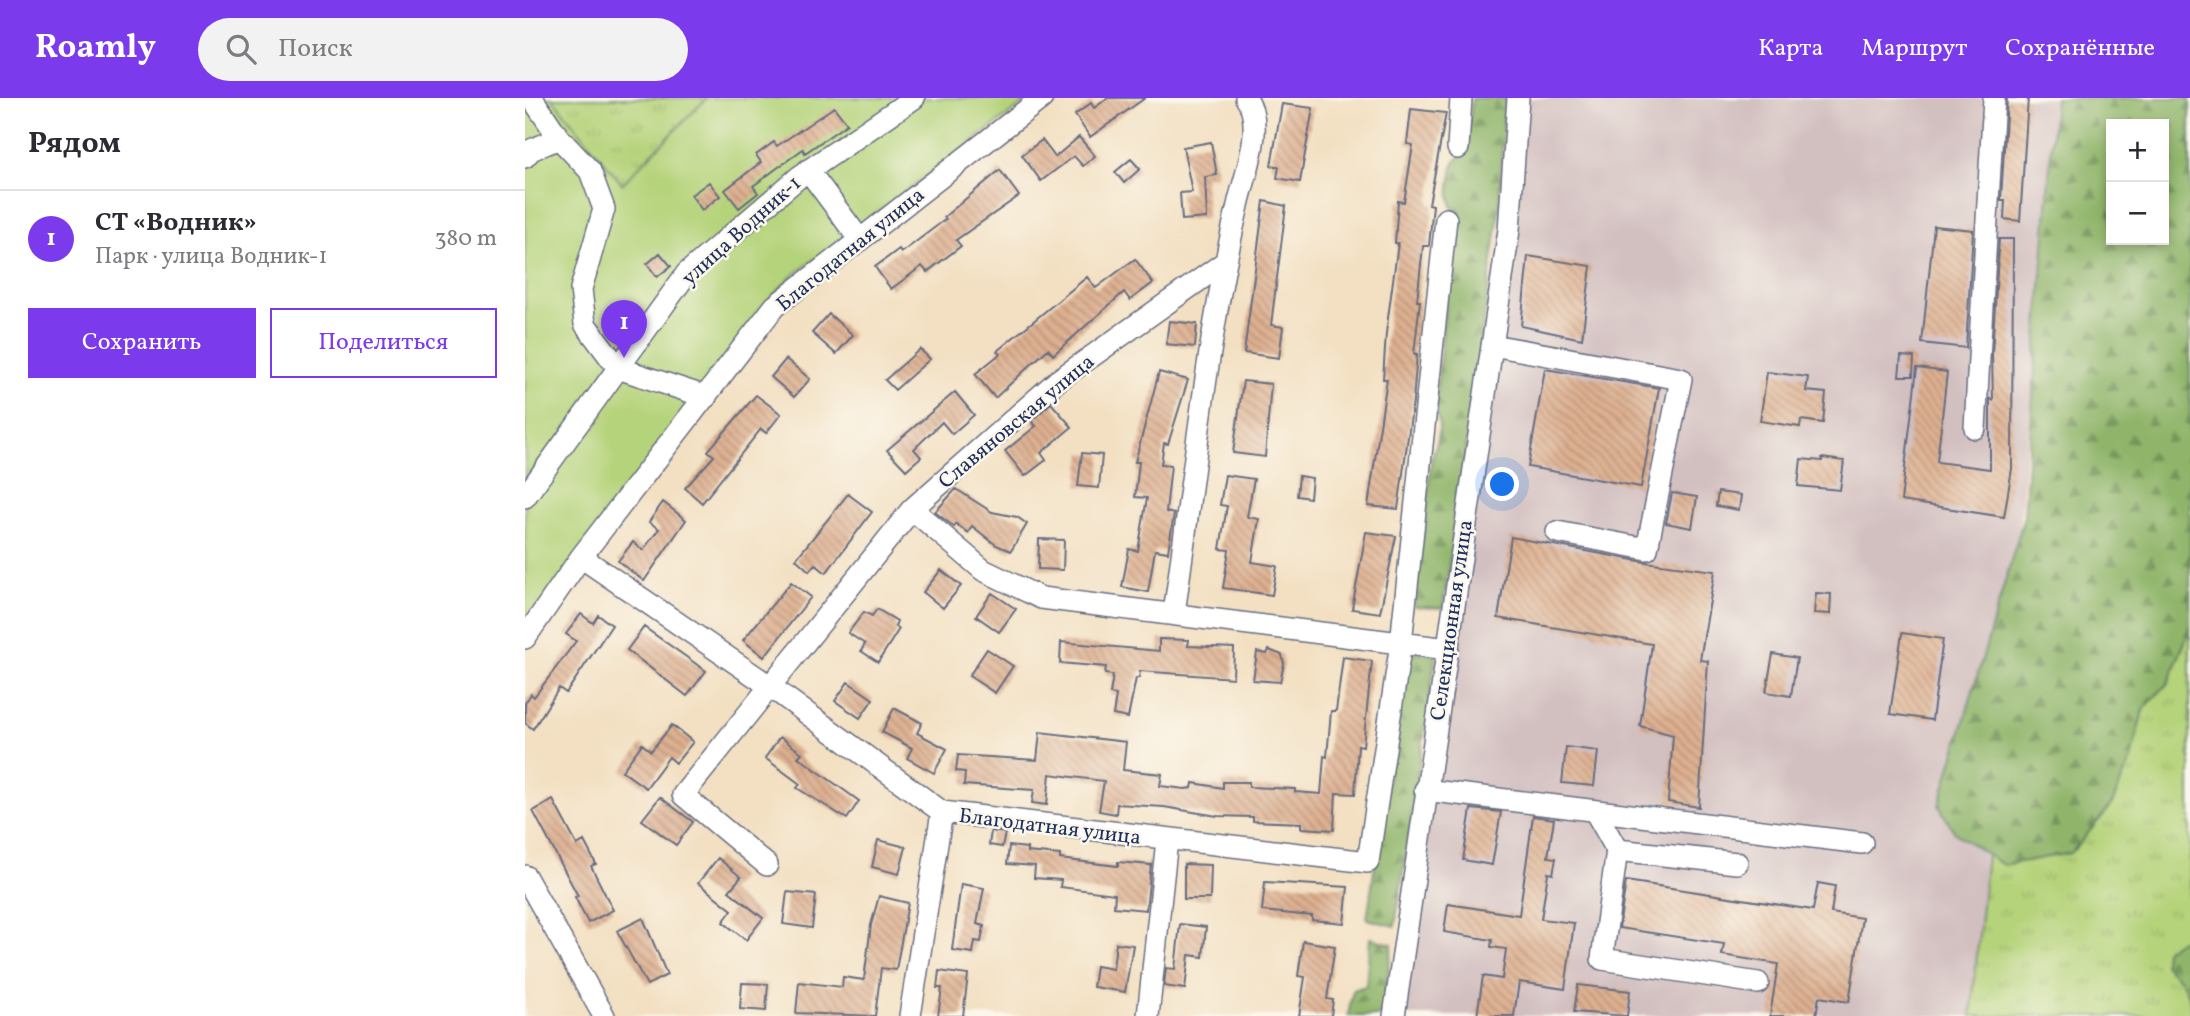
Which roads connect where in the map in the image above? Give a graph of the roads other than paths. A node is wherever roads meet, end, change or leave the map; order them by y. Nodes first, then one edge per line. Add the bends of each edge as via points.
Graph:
1 (532, 98) edge
2 (914, 98) edge
3 (1042, 98) edge
4 (1461, 98) edge
5 (1518, 98) edge
6 (1994, 98) edge
7 (1251, 101) edge
8 (559, 138) junction
9 (1458, 148) dead end
10 (525, 157) edge
11 (808, 170) junction
12 (1446, 219) dead end
13 (860, 240) junction
14 (1225, 262) junction
15 (1492, 345) junction
16 (618, 368) junction
17 (706, 397) junction
18 (1975, 428) dead end
19 (525, 497) edge
20 (912, 509) junction
21 (1556, 532) dead end
22 (581, 557) junction
23 (1174, 612) junction
24 (525, 638) edge
25 (1401, 643) junction
26 (1448, 649) junction
27 (771, 687) junction
28 (1425, 790) junction
29 (1595, 811) junction
30 (942, 812) junction
31 (1167, 840) junction
32 (1862, 843) dead end
33 (1617, 850) junction
34 (1737, 863) dead end
35 (767, 865) dead end
36 (525, 876) edge
37 (1758, 983) dead end
38 (604, 1016) edge
39 (910, 1016) edge
40 (1148, 1016) edge
41 (1394, 1016) edge

1 - 8 street
2 - 11 street, улица Водник-1
3 - 13 street, Благодатная улица
4 - 9 street
5 - 15 street, Селекционная улица via 1509,230
6 - 18 street
7 - 14 street via 1253,143
8 - 10 street
8 - 16 street via 590,171 604,209 580,289 585,324
11 - 13 street
11 - 16 street, улица Водник-1 via 687,273
12 - 25 street
13 - 17 street, Благодатная улица via 775,306
14 - 20 street, Славяновская улица via 1057,381
14 - 23 street
15 - 21 street via 1681,379 1647,549
15 - 26 street, Селекционная улица
16 - 17 street
16 - 19 street, улица Водник-1
17 - 22 street, Благодатная улица
20 - 23 street via 983,570 1041,598
20 - 27 street, Славяновская улица
22 - 24 street, Благодатная улица
22 - 27 street, Благодатная улица
23 - 25 street
25 - 26 street
25 - 31 street, Благодатная улица via 1368,862
26 - 28 street, Селекционная улица
27 - 30 street, Благодатная улица
27 - 35 street via 683,795
28 - 29 street
28 - 41 street, Селекционная улица
29 - 32 street
29 - 33 street
30 - 31 street, Благодатная улица
30 - 39 street
31 - 40 street
33 - 34 street
33 - 37 street via 1602,959
36 - 38 street

